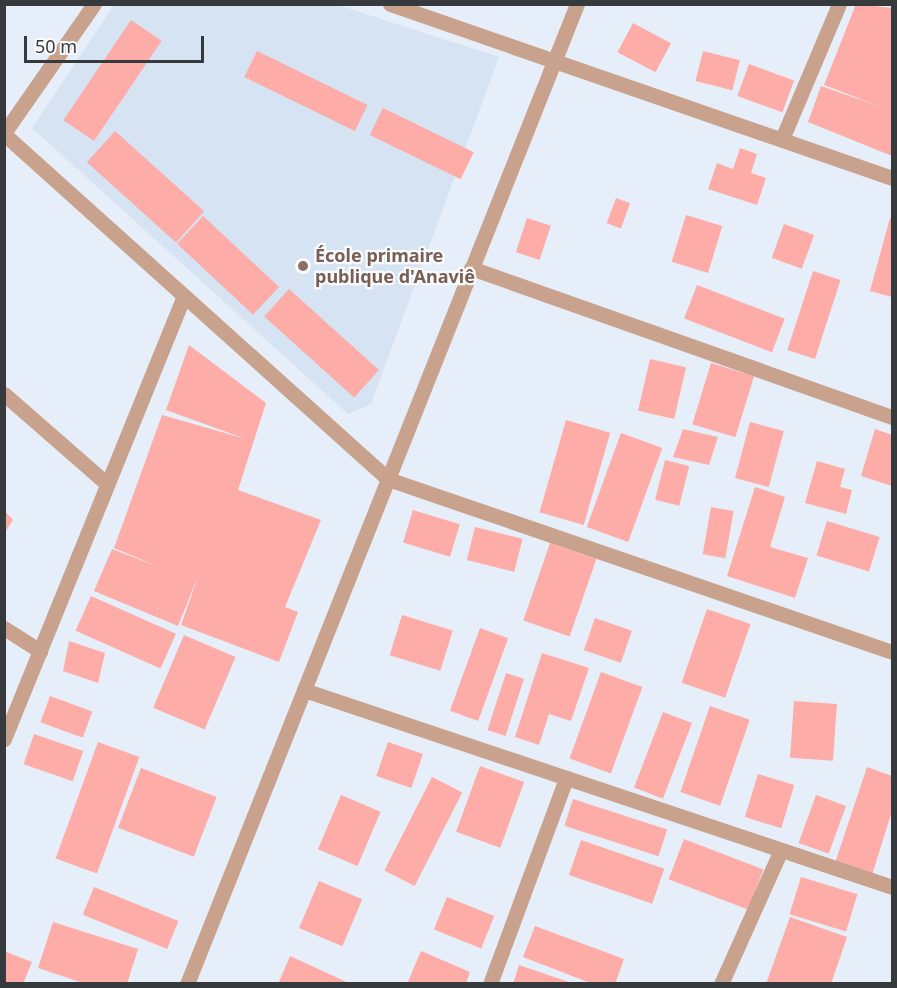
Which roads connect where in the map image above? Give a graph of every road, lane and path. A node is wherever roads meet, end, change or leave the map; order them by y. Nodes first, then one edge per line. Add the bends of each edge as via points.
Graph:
1 (94, 4) edge
2 (390, 4) edge
3 (577, 4) edge
4 (839, 4) edge
5 (556, 58) junction
6 (4, 134) edge
7 (782, 139) junction
8 (892, 178) edge
9 (471, 268) junction
10 (183, 298) junction
11 (4, 394) edge
12 (892, 417) edge
13 (388, 479) junction
14 (107, 484) junction
15 (4, 628) edge
16 (40, 651) junction
17 (892, 652) edge
18 (304, 690) junction
19 (4, 739) edge
20 (566, 778) junction
21 (781, 850) junction
22 (892, 887) edge
23 (188, 984) edge
24 (490, 984) edge
25 (721, 984) edge

1 - 6 street
2 - 5 street
3 - 5 street
4 - 7 street
5 - 7 street
5 - 9 street
6 - 10 street
7 - 8 street
9 - 12 street
9 - 13 street
10 - 13 street
10 - 14 street
11 - 14 street
13 - 17 street
13 - 18 street
14 - 16 street
15 - 16 street
16 - 19 street
18 - 20 street
18 - 23 street
20 - 21 street
20 - 24 street
21 - 22 street
21 - 25 street

